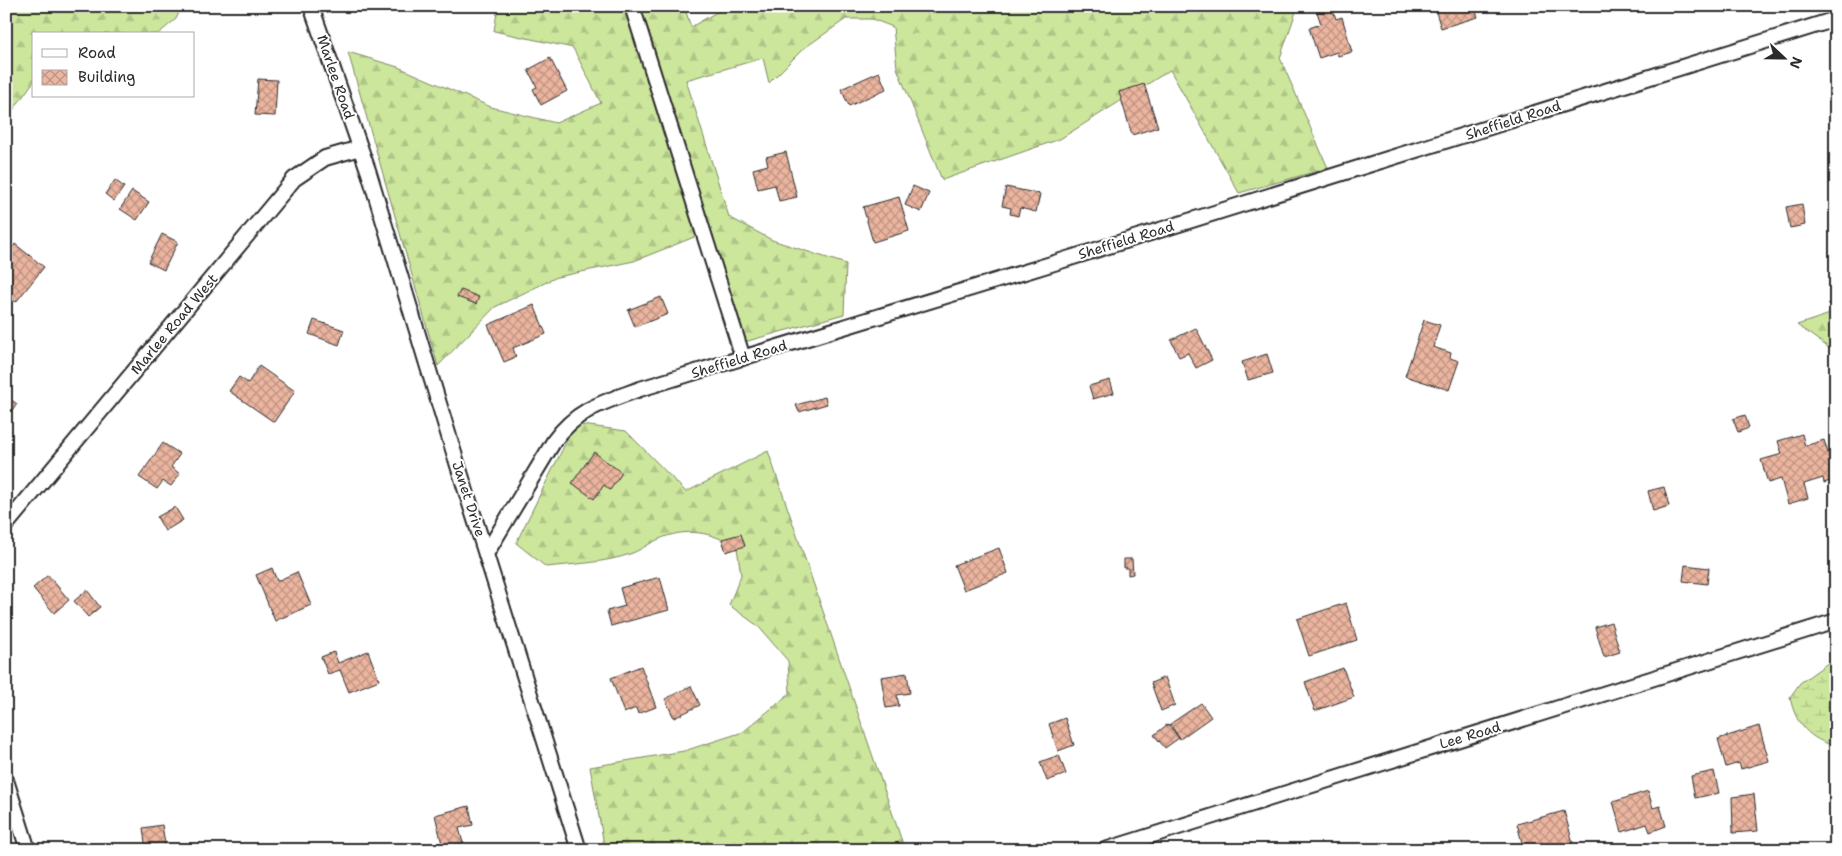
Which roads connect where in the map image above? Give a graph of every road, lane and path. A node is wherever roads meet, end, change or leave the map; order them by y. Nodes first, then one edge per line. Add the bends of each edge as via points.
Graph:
1 (311, 6) edge
2 (632, 6) edge
3 (1836, 19) edge
4 (360, 148) junction
5 (743, 358) junction
6 (6, 525) edge
7 (486, 554) junction
8 (1836, 621) edge
9 (6, 780) edge
10 (28, 850) edge
11 (579, 850) edge
12 (1105, 850) edge

1 - 4 street, Marlee Road
2 - 5 street
3 - 5 street, Sheffield Road
4 - 6 street, Marlee Road West via 325,158 294,179
4 - 7 street, Janet Drive
5 - 7 street, Sheffield Road via 640,389 576,416 554,441
7 - 11 street, Janet Drive
8 - 12 street, Lee Road
9 - 10 street

